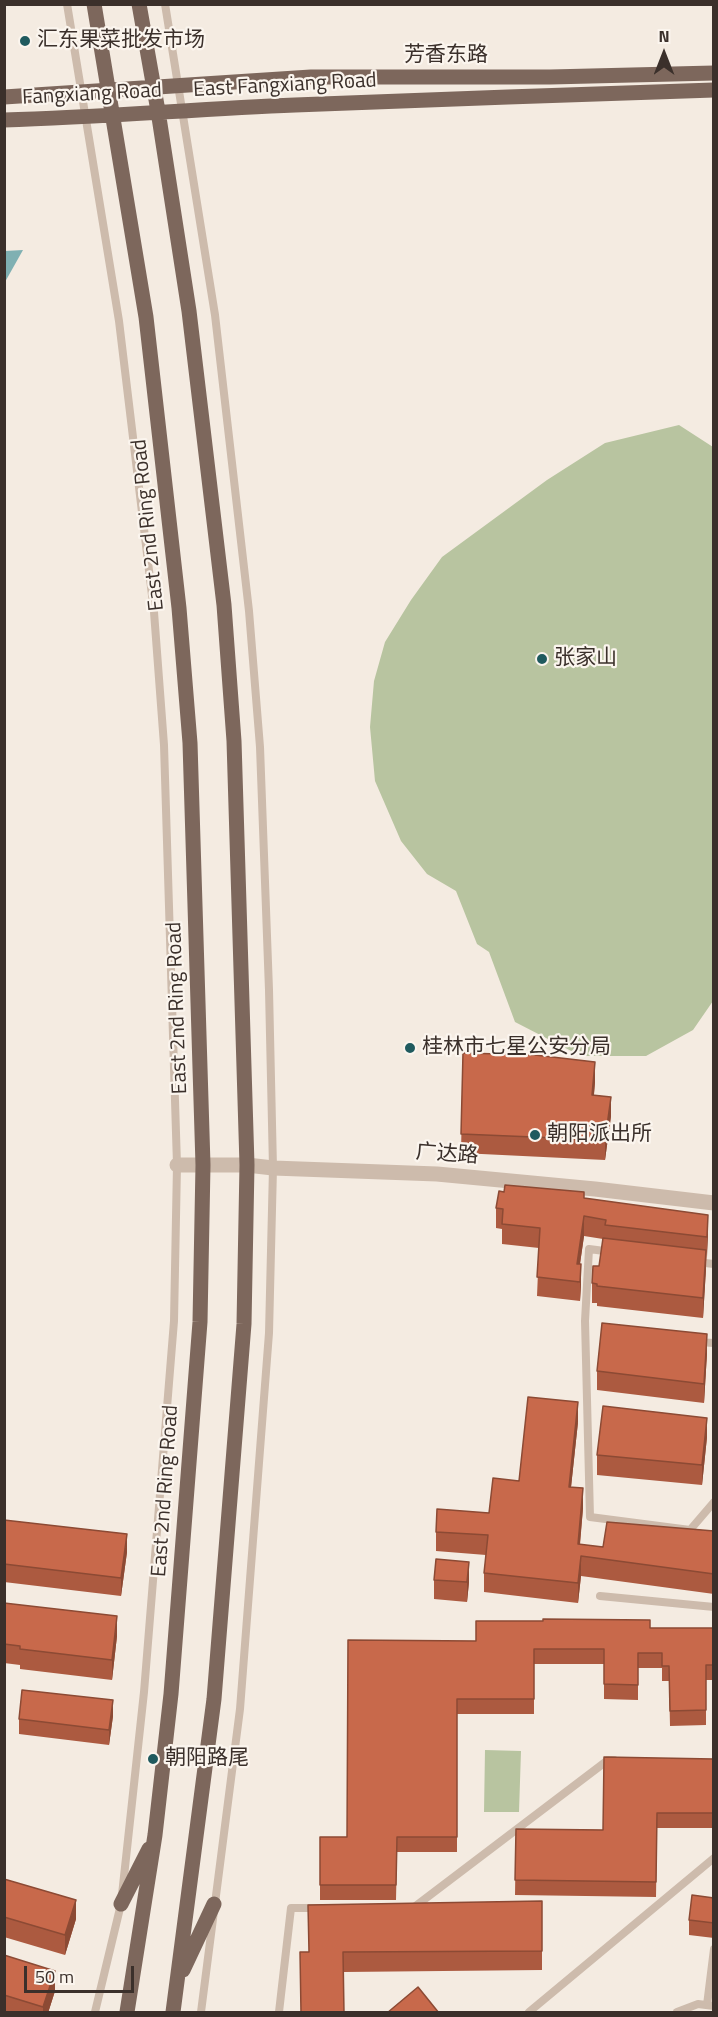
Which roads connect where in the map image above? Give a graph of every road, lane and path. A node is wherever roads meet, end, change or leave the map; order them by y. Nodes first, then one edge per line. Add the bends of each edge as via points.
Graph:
1 (67, 4) edge
2 (94, 4) edge
3 (139, 4) edge
4 (165, 4) edge
5 (714, 73) edge
6 (179, 86) junction
7 (153, 88) junction
8 (714, 90) edge
9 (109, 91) junction
10 (81, 93) junction
11 (4, 97) edge
12 (158, 111) junction
13 (182, 112) junction
14 (113, 116) junction
15 (85, 118) junction
16 (4, 120) edge
17 (177, 1165) junction
18 (204, 1165) junction
19 (247, 1165) junction
20 (273, 1168) junction
21 (714, 1203) edge
22 (623, 1253) edge
23 (691, 1261) edge
24 (714, 1264) edge
25 (692, 1341) edge
26 (714, 1343) edge
27 (714, 1502) edge
28 (690, 1530) junction
29 (702, 1531) edge
30 (600, 1596) dead end
31 (714, 1607) edge
32 (620, 1760) edge
33 (155, 1835) junction
34 (714, 1858) edge
35 (121, 1904) junction
36 (214, 1904) junction
37 (324, 1908) edge
38 (402, 1908) edge
39 (714, 1949) edge
40 (177, 1983) junction
41 (710, 2005) edge
42 (95, 2013) edge
43 (127, 2013) edge
44 (173, 2013) edge
45 (201, 2013) edge
46 (279, 2013) edge
47 (529, 2013) edge
48 (677, 2013) edge

1 - 10 lane
2 - 9 main road, East 2nd Ring Road
3 - 7 main road
4 - 6 lane
5 - 6 main road, 芳香东路 via 311,77
6 - 7 main road, 芳香东路
6 - 13 lane
7 - 9 main road, 芳香东路
7 - 12 main road
8 - 13 main road, East Fangxiang Road
9 - 10 main road, 芳香东路
9 - 14 main road, East 2nd Ring Road
10 - 11 main road, 芳香东路
10 - 15 lane
12 - 13 main road, Fangxiang Road
12 - 14 main road, Fangxiang Road
12 - 19 main road via 189,311 224,605 234,741
13 - 20 lane via 214,315 249,611 260,747
14 - 15 main road, Fangxiang Road
14 - 18 main road, East 2nd Ring Road via 146,317 179,608 190,743
15 - 16 main road, Fangxiang Road
15 - 17 lane via 120,321 154,612 164,745
17 - 18 street, 广达路
17 - 35 lane via 174,1321 163,1476
18 - 19 street, 广达路
18 - 33 main road, East 2nd Ring Road via 200,1322 189,1478
19 - 20 street, 广达路
19 - 40 main road via 244,1324 214,1699
20 - 21 street, 广达路 via 436,1174
20 - 36 lane via 269,1333 257,1503 240,1709
22 - 28 lane via 589,1249 585,1321 590,1517
23 - 24 lane
25 - 26 lane
27 - 28 lane
28 - 29 lane
30 - 31 lane
32 - 38 lane via 608,1760 413,1908
33 - 35 main road
33 - 43 main road, East 2nd Ring Road
34 - 47 lane
35 - 42 lane
36 - 40 main road
36 - 45 lane
37 - 46 lane via 291,1908
39 - 41 lane
40 - 44 main road
41 - 48 lane via 698,2004

